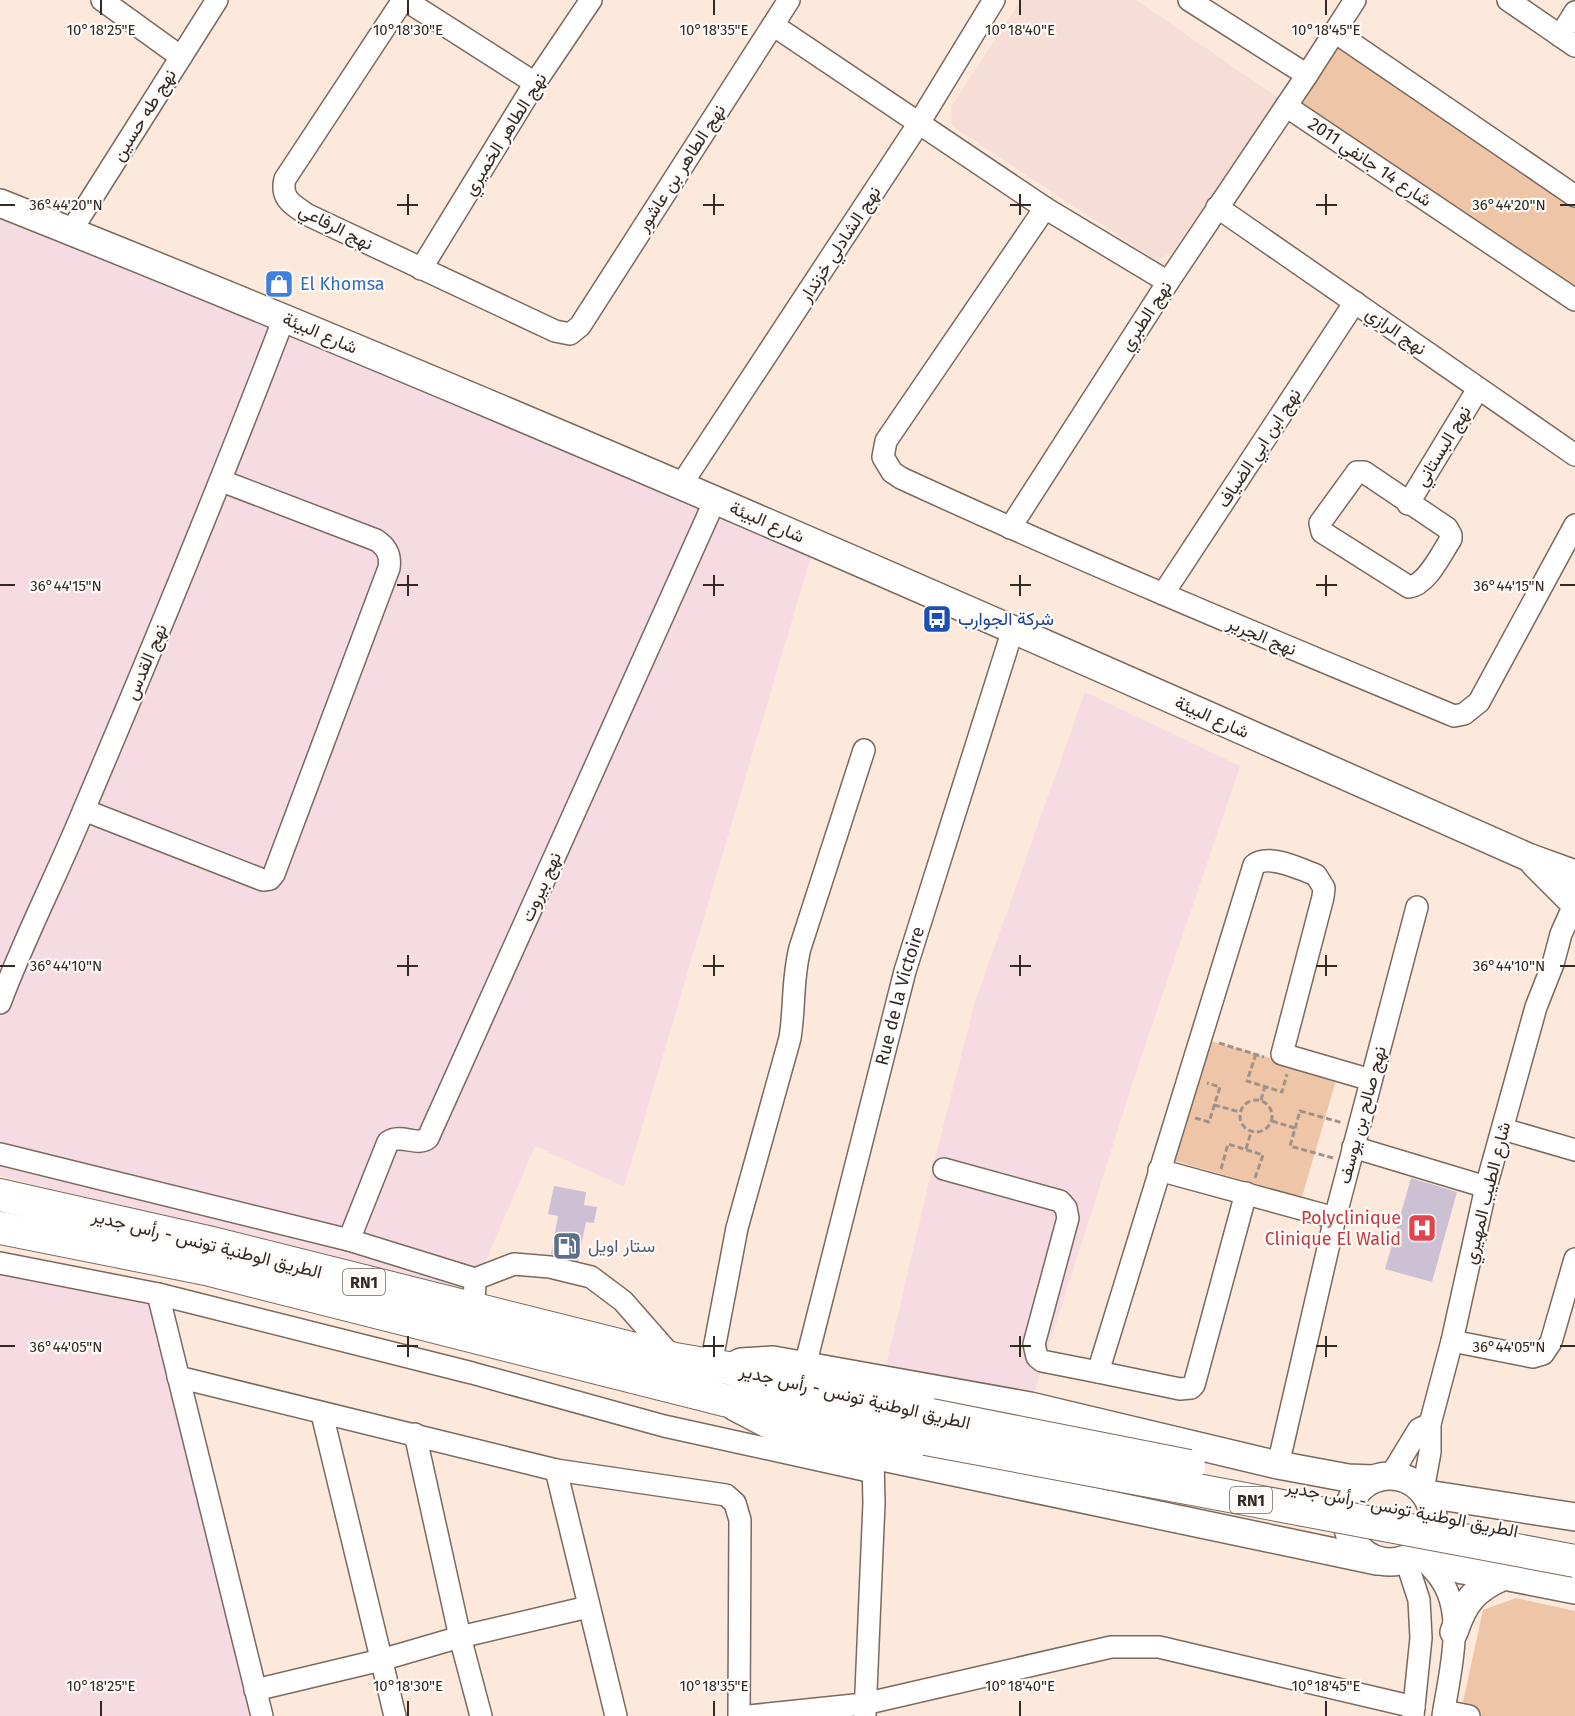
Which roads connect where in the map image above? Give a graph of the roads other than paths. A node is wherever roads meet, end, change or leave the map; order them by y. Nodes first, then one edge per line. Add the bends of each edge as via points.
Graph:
1 (102, 0) edge
2 (217, 0) edge
3 (404, 0) edge
4 (591, 0) edge
5 (789, 0) edge
6 (994, 0) edge
7 (1189, 0) edge
8 (1355, 0) edge
9 (1508, 0) edge
10 (1575, 12) edge
11 (773, 25) junction
12 (1335, 32) junction
13 (1568, 41) edge
14 (180, 57) junction
15 (1307, 75) junction
16 (536, 83) junction
17 (1286, 106) junction
18 (919, 123) junction
19 (1575, 196) edge
20 (0, 203) edge
21 (1217, 207) junction
22 (1046, 208) junction
23 (71, 231) junction
24 (421, 269) junction
25 (1168, 282) junction
26 (1575, 300) edge
27 (1355, 302) junction
28 (284, 318) junction
29 (570, 334) joint
30 (1478, 389) junction
31 (1575, 455) edge
32 (222, 480) junction
33 (681, 485) junction
34 (715, 500) junction
35 (1408, 504) junction
36 (1575, 525) edge
37 (1010, 528) junction
38 (1163, 594) junction
39 (1013, 629) junction
40 (864, 750) dead end
41 (84, 810) junction
42 (1528, 857) junction
43 (1575, 874) edge
44 (1574, 899) edge
45 (1417, 907) dead end
46 (1575, 945) edge
47 (8, 958) edge
48 (1553, 964) junction
49 (0, 1003) edge
50 (1371, 1080) junction
51 (1503, 1129) junction
52 (1354, 1146) junction
53 (1575, 1150) edge
54 (0, 1154) edge
55 (945, 1169) dead end
56 (1159, 1170) junction
57 (1486, 1187) junction
58 (1248, 1194) junction
59 (0, 1195) edge
60 (1335, 1218) junction
61 (0, 1228) edge
62 (349, 1240) junction
63 (1575, 1259) edge
64 (0, 1263) edge
65 (475, 1279) junction
66 (158, 1294) junction
67 (474, 1310) junction
68 (1452, 1341) junction
69 (675, 1359) junction
70 (720, 1366) junction
71 (805, 1366) junction
72 (1098, 1372) junction
73 (178, 1377) junction
74 (724, 1400) junction
75 (322, 1414) junction
76 (1430, 1424) junction
77 (928, 1427) junction
78 (415, 1434) junction
79 (873, 1464) junction
80 (1278, 1465) junction
81 (556, 1470) junction
82 (1382, 1477) junction
83 (1425, 1492) junction
84 (1575, 1517) edge
85 (1575, 1543) edge
86 (1416, 1554) junction
87 (1377, 1561) junction
88 (1575, 1561) edge
89 (1504, 1576) junction
90 (1575, 1590) edge
91 (588, 1607) junction
92 (1454, 1632) junction
93 (460, 1637) junction
94 (381, 1660) junction
95 (255, 1690) junction
96 (865, 1710) edge
97 (1414, 1711) edge
98 (1444, 1714) edge
99 (262, 1716) edge
100 (395, 1716) edge
101 (481, 1716) edge
102 (616, 1716) edge
103 (739, 1716) edge
104 (749, 1716) edge
105 (1469, 1716) edge

1 - 14 street
2 - 14 street, نهج طه حسين
3 - 16 street
3 - 24 street, نهج الرفاعي via 283,187 291,204 308,215
4 - 16 street, نهج الطاهر الخميري
5 - 11 street, نهج الطاهر بن عاشور
6 - 18 street, نهج الشادلي خزندار
7 - 15 street
8 - 12 street
9 - 13 street
10 - 13 street
11 - 18 street
11 - 29 street, نهج الطاهر بن عاشور via 580,326
12 - 15 street
12 - 19 street
14 - 23 street, نهج طه حسين
15 - 17 street
16 - 24 street, نهج الطاهر الخميري
17 - 21 street, نهج الطبري
17 - 26 street, شارع 14 جانفي 2011
18 - 22 street
18 - 33 street, نهج الشادلي خزندار
20 - 23 main road, شارع البيئة
21 - 25 street, نهج الطبري
21 - 27 street, نهج الرازي
22 - 25 street
22 - 37 street, نهج الجرير via 886,441 883,457 892,472
23 - 28 main road, شارع البيئة
24 - 29 street, نهج الرفاعي via 555,331
25 - 37 street, نهج الطبري
27 - 30 street, نهج الرازي
27 - 38 street, نهج ابن ابي الضياف
28 - 32 street, نهج القدس
28 - 33 main road, شارع البيئة
30 - 31 street, نهج الرازي
30 - 35 street, نهج البستاني
32 - 41 street, نهج القدس
32 - 41 street via 376,540 388,550 390,559 274,874 263,880
33 - 34 main road, شارع البيئة
34 - 39 main road, شارع البيئة
34 - 62 street, نهج بيروت via 428,1138 396,1138 388,1142
35 - 35 street, نهج البستاني via 1360,471 1325,514 1320,528 1325,536 1409,587 1414,586 1423,581 1451,535
36 - 38 street, نهج الجرير via 1479,702 1464,714 1454,716
37 - 38 street, نهج الجرير
39 - 42 main road, شارع البيئة
39 - 71 street, Rue de la Victoire via 905,971
40 - 70 street via 794,972 790,1038 736,1228
41 - 47 street, نهج القدس
42 - 43 main road, شارع البيئة
42 - 44 main road, شارع البيئة
44 - 48 street, شارع الطيب المهيري
45 - 50 street, نهج صالح بن يوسف
46 - 48 street, شارع الطيب المهيري
47 - 49 street, نهج القدس
48 - 51 street, شارع الطيب المهيري via 1536,1007
50 - 52 street, نهج صالح بن يوسف
50 - 56 street via 1287,1056 1324,888 1316,875 1268,859 1260,860 1254,865
51 - 53 street
51 - 57 street, شارع الطيب المهيري
52 - 57 street
52 - 60 street, نهج صالح بن يوسف
54 - 62 street
55 - 72 street via 1064,1204 1068,1218 1035,1352 1042,1361
56 - 58 street
56 - 72 street
57 - 68 street, شارع الطيب المهيري
58 - 60 street
58 - 72 street via 1194,1385 1180,1389
59 - 67 highway, الطريق الوطنية تونس - رأس جدير / RN1 via 208,1242
60 - 80 street, نهج صالح بن يوسف
61 - 74 highway, الطريق الوطنية تونس - رأس جدير / RN1 via 206,1269
62 - 65 street
63 - 68 street via 1551,1342 1543,1354 1533,1357
64 - 66 street
65 - 67 street
65 - 69 street via 514,1264 550,1267 591,1277 623,1302
66 - 73 street
66 - 79 street via 664,1426
67 - 69 highway, الطريق الوطنية تونس - رأس جدير / RN1
68 - 76 street, شارع الطيب المهيري
69 - 70 highway, الطريق الوطنية تونس - رأس جدير / RN1
70 - 71 main road via 772,1360
70 - 77 highway, الطريق الوطنية تونس - رأس جدير / RN1
71 - 80 main road via 1030,1406
73 - 75 street
73 - 95 street
74 - 77 highway, الطريق الوطنية تونس - رأس جدير / RN1 via 846,1422
74 - 79 main road via 779,1430
75 - 78 street
75 - 94 street
76 - 82 street via 1419,1429
76 - 83 street, شارع الطيب المهيري
77 - 85 highway, الطريق الوطنية تونس - رأس جدير / RN1, bridge
77 - 88 highway, الطريق الوطنية تونس - رأس جدير / RN1, bridge
78 - 81 street
78 - 93 street
79 - 87 main road
79 - 96 street
80 - 82 main road via 1348,1478
81 - 91 street
81 - 103 street via 712,1493 735,1503 740,1520
82 - 83 main road via 1403,1477
82 - 87 main road via 1361,1486 1353,1496 1347,1521 1356,1546
83 - 84 main road
83 - 86 main road via 1433,1508 1434,1522 1431,1536
86 - 87 main road via 1392,1563
86 - 89 main road via 1456,1568
86 - 92 street via 1448,1592
86 - 97 street via 1421,1628
89 - 90 main road
89 - 92 main road via 1471,1597
91 - 93 street
91 - 102 street
92 - 98 street
93 - 94 street
93 - 101 street
94 - 95 street
94 - 100 street
95 - 99 street
96 - 97 street via 1110,1647 1159,1647
96 - 104 street
98 - 105 street

